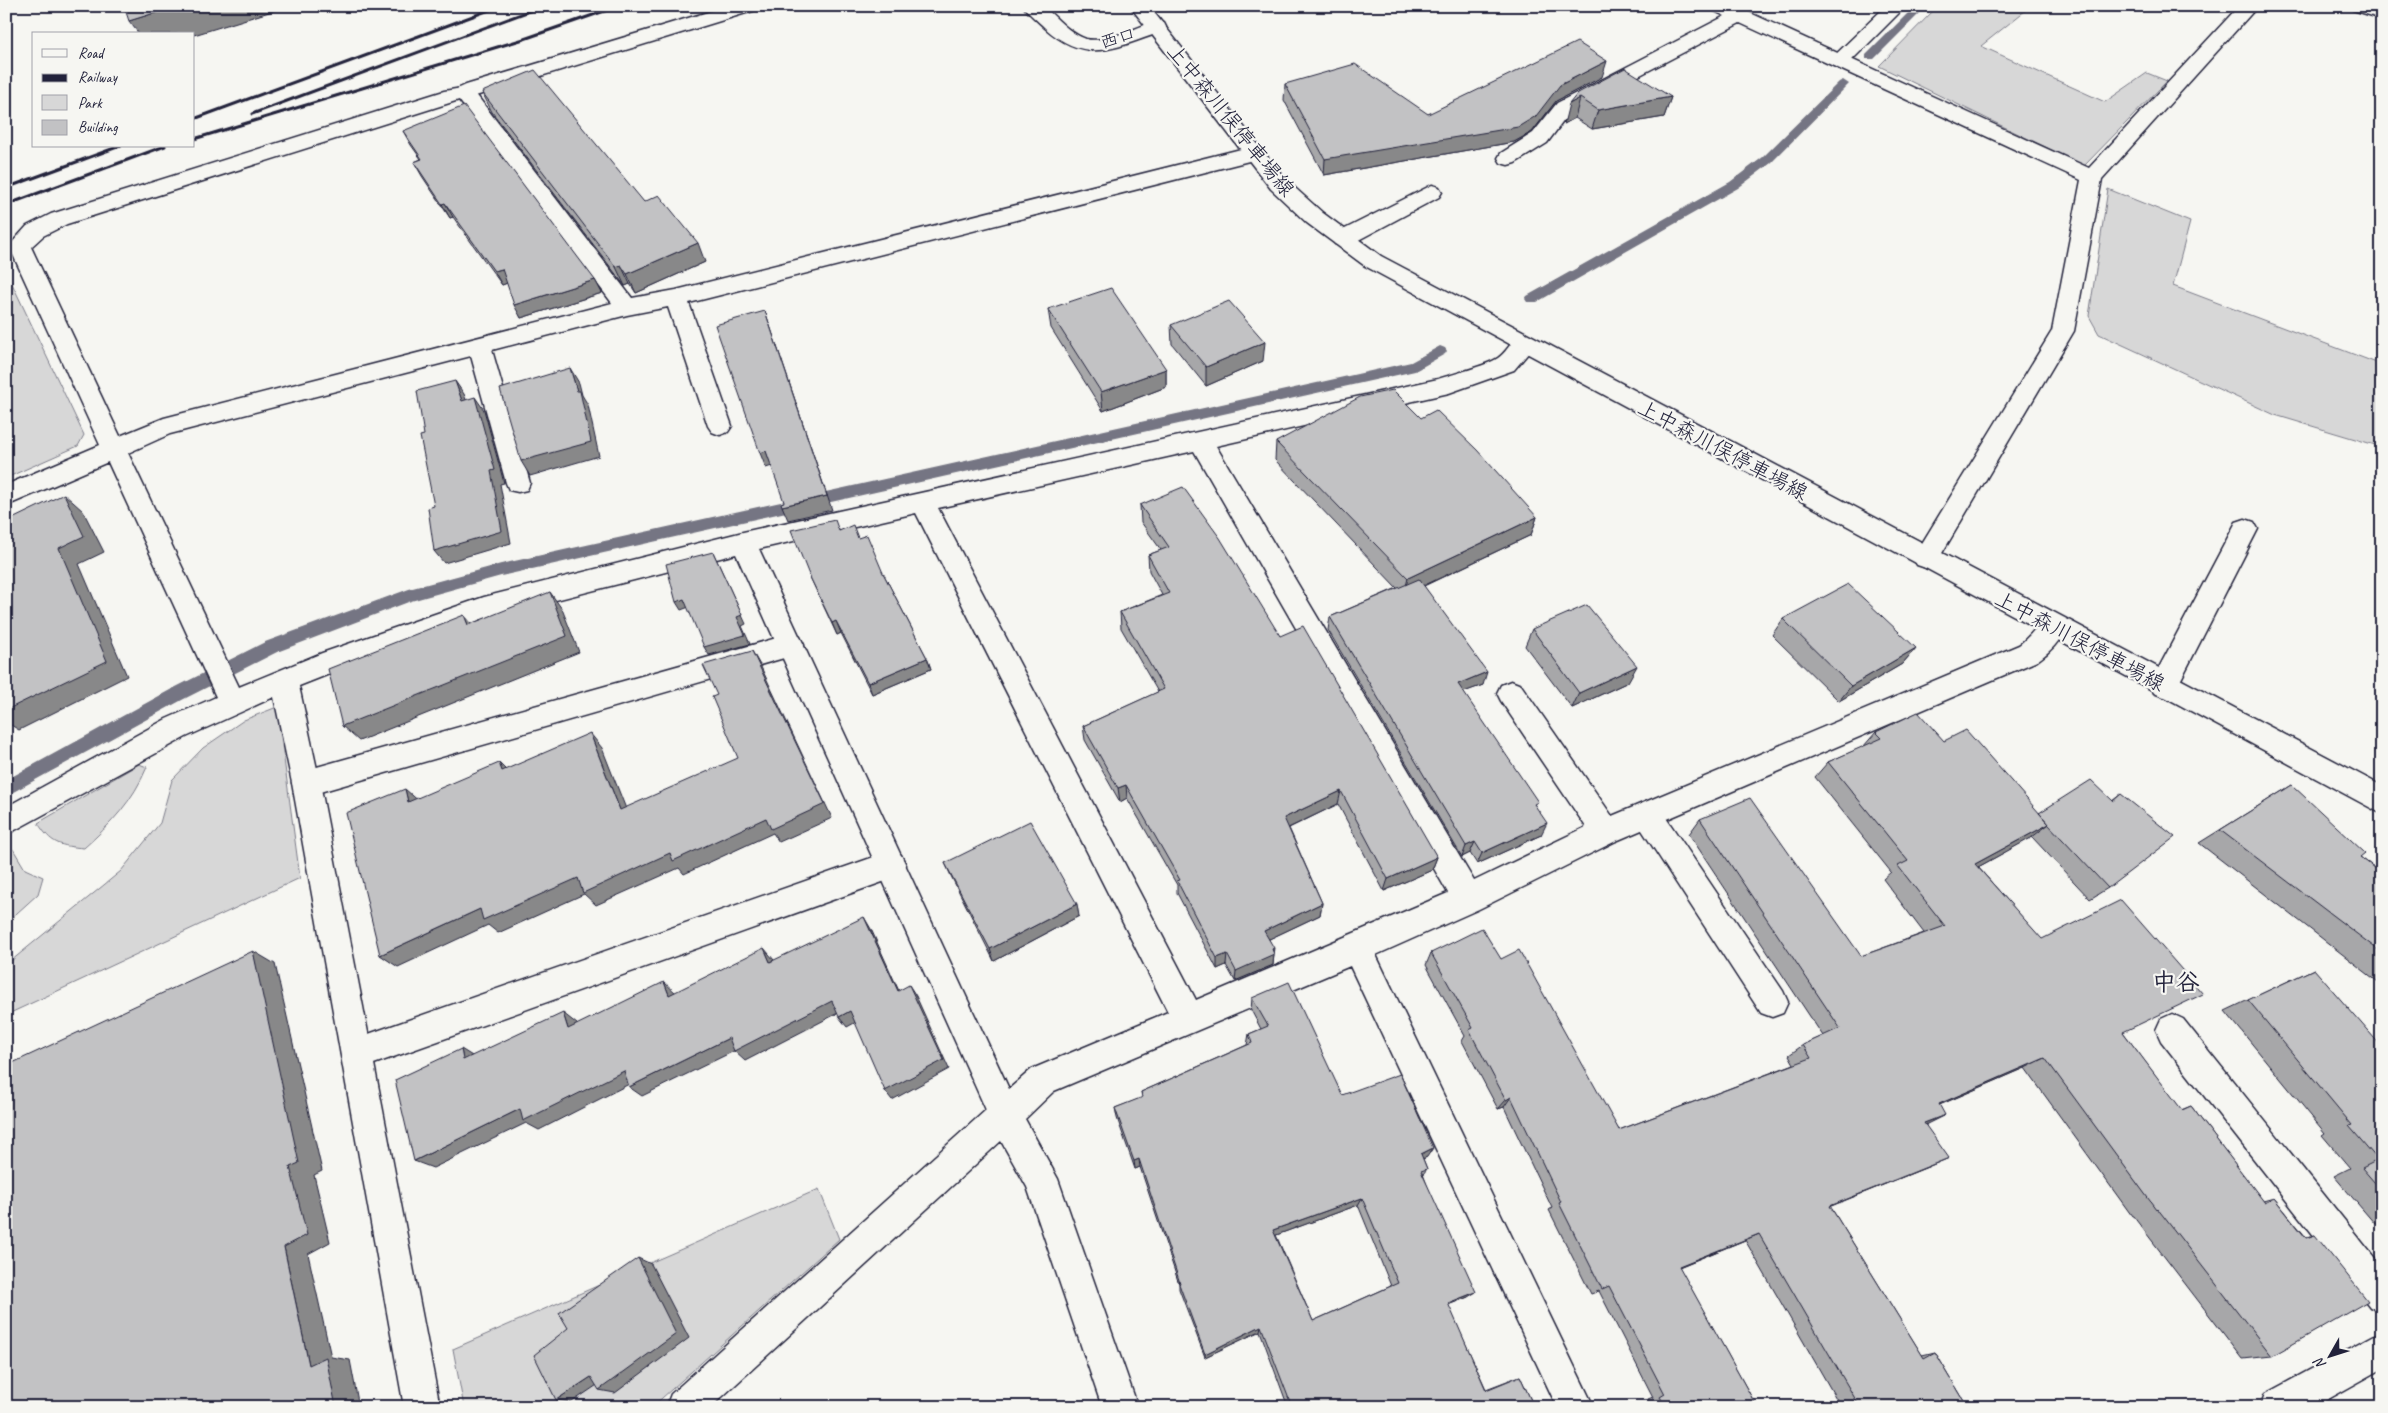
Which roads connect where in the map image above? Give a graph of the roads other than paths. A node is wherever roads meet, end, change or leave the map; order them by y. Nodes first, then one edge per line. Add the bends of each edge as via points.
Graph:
1 (749, 6) edge
2 (1032, 6) edge
3 (1139, 6) edge
4 (1719, 6) edge
5 (1897, 6) edge
6 (2249, 6) edge
7 (2360, 6) edge
8 (2382, 13) edge
9 (1739, 16) junction
10 (1157, 27) junction
11 (1840, 62) junction
12 (462, 94) junction
13 (1253, 153) junction
14 (1508, 158) dead end
15 (2092, 177) junction
16 (1432, 192) dead end
17 (1343, 239) junction
18 (676, 298) junction
19 (628, 307) junction
20 (1526, 344) junction
21 (480, 347) junction
22 (720, 426) dead end
23 (1201, 441) junction
24 (114, 447) junction
25 (518, 483) dead end
26 (6, 496) edge
27 (923, 503) junction
28 (2246, 529) dead end
29 (744, 542) junction
30 (1926, 558) junction
31 (2054, 627) junction
32 (791, 645) junction
33 (284, 679) junction
34 (2164, 685) junction
35 (1511, 693) dead end
36 (232, 702) junction
37 (306, 783) junction
38 (2382, 801) edge
39 (1648, 815) junction
40 (6, 822) edge
41 (1606, 832) junction
42 (891, 864) junction
43 (1468, 899) junction
44 (1357, 948) junction
45 (1772, 1002) dead end
46 (1188, 1018) junction
47 (2172, 1030) edge
48 (357, 1054) junction
49 (1004, 1114) junction
50 (2382, 1295) edge
51 (2382, 1349) edge
52 (422, 1407) edge
53 (684, 1407) edge
54 (1120, 1407) edge
55 (1576, 1407) edge
56 (2278, 1407) edge

1 - 12 street
2 - 10 street, 西口 via 1071,38 1090,46
3 - 10 street, 上中森川俣停車場線
4 - 9 street
5 - 11 street
6 - 15 street
7 - 8 street
9 - 11 street
9 - 14 street via 1564,107 1540,138
10 - 13 street, 上中森川俣停車場線
11 - 15 street
12 - 19 street via 468,97
12 - 24 street via 60,219 35,231 20,246
13 - 17 street, 上中森川俣停車場線 via 1278,184
13 - 18 street
15 - 30 street via 2063,331
16 - 17 street
17 - 20 street, 上中森川俣停車場線 via 1373,261
18 - 19 street
18 - 22 street
19 - 21 street
20 - 23 street via 1506,364 1441,387
20 - 30 street, 上中森川俣停車場線
21 - 24 street via 164,427
21 - 25 street
23 - 27 street
23 - 43 street
24 - 26 street
24 - 36 street
27 - 29 street
27 - 46 street
28 - 34 street
29 - 32 street
29 - 33 street via 484,608
30 - 31 street, 上中森川俣停車場線
31 - 34 street, 上中森川俣停車場線
31 - 39 street via 2028,653
32 - 37 street
32 - 42 street
33 - 36 street
33 - 37 street
34 - 38 street, 上中森川俣停車場線
35 - 41 street
36 - 40 street via 176,728
37 - 48 street
39 - 41 street
39 - 45 street
41 - 43 street
42 - 48 street
42 - 49 street
43 - 44 street
44 - 46 street
44 - 55 street
46 - 49 street via 1043,1080
47 - 50 street
48 - 52 street
49 - 53 street
49 - 54 street via 1041,1179
51 - 56 street

